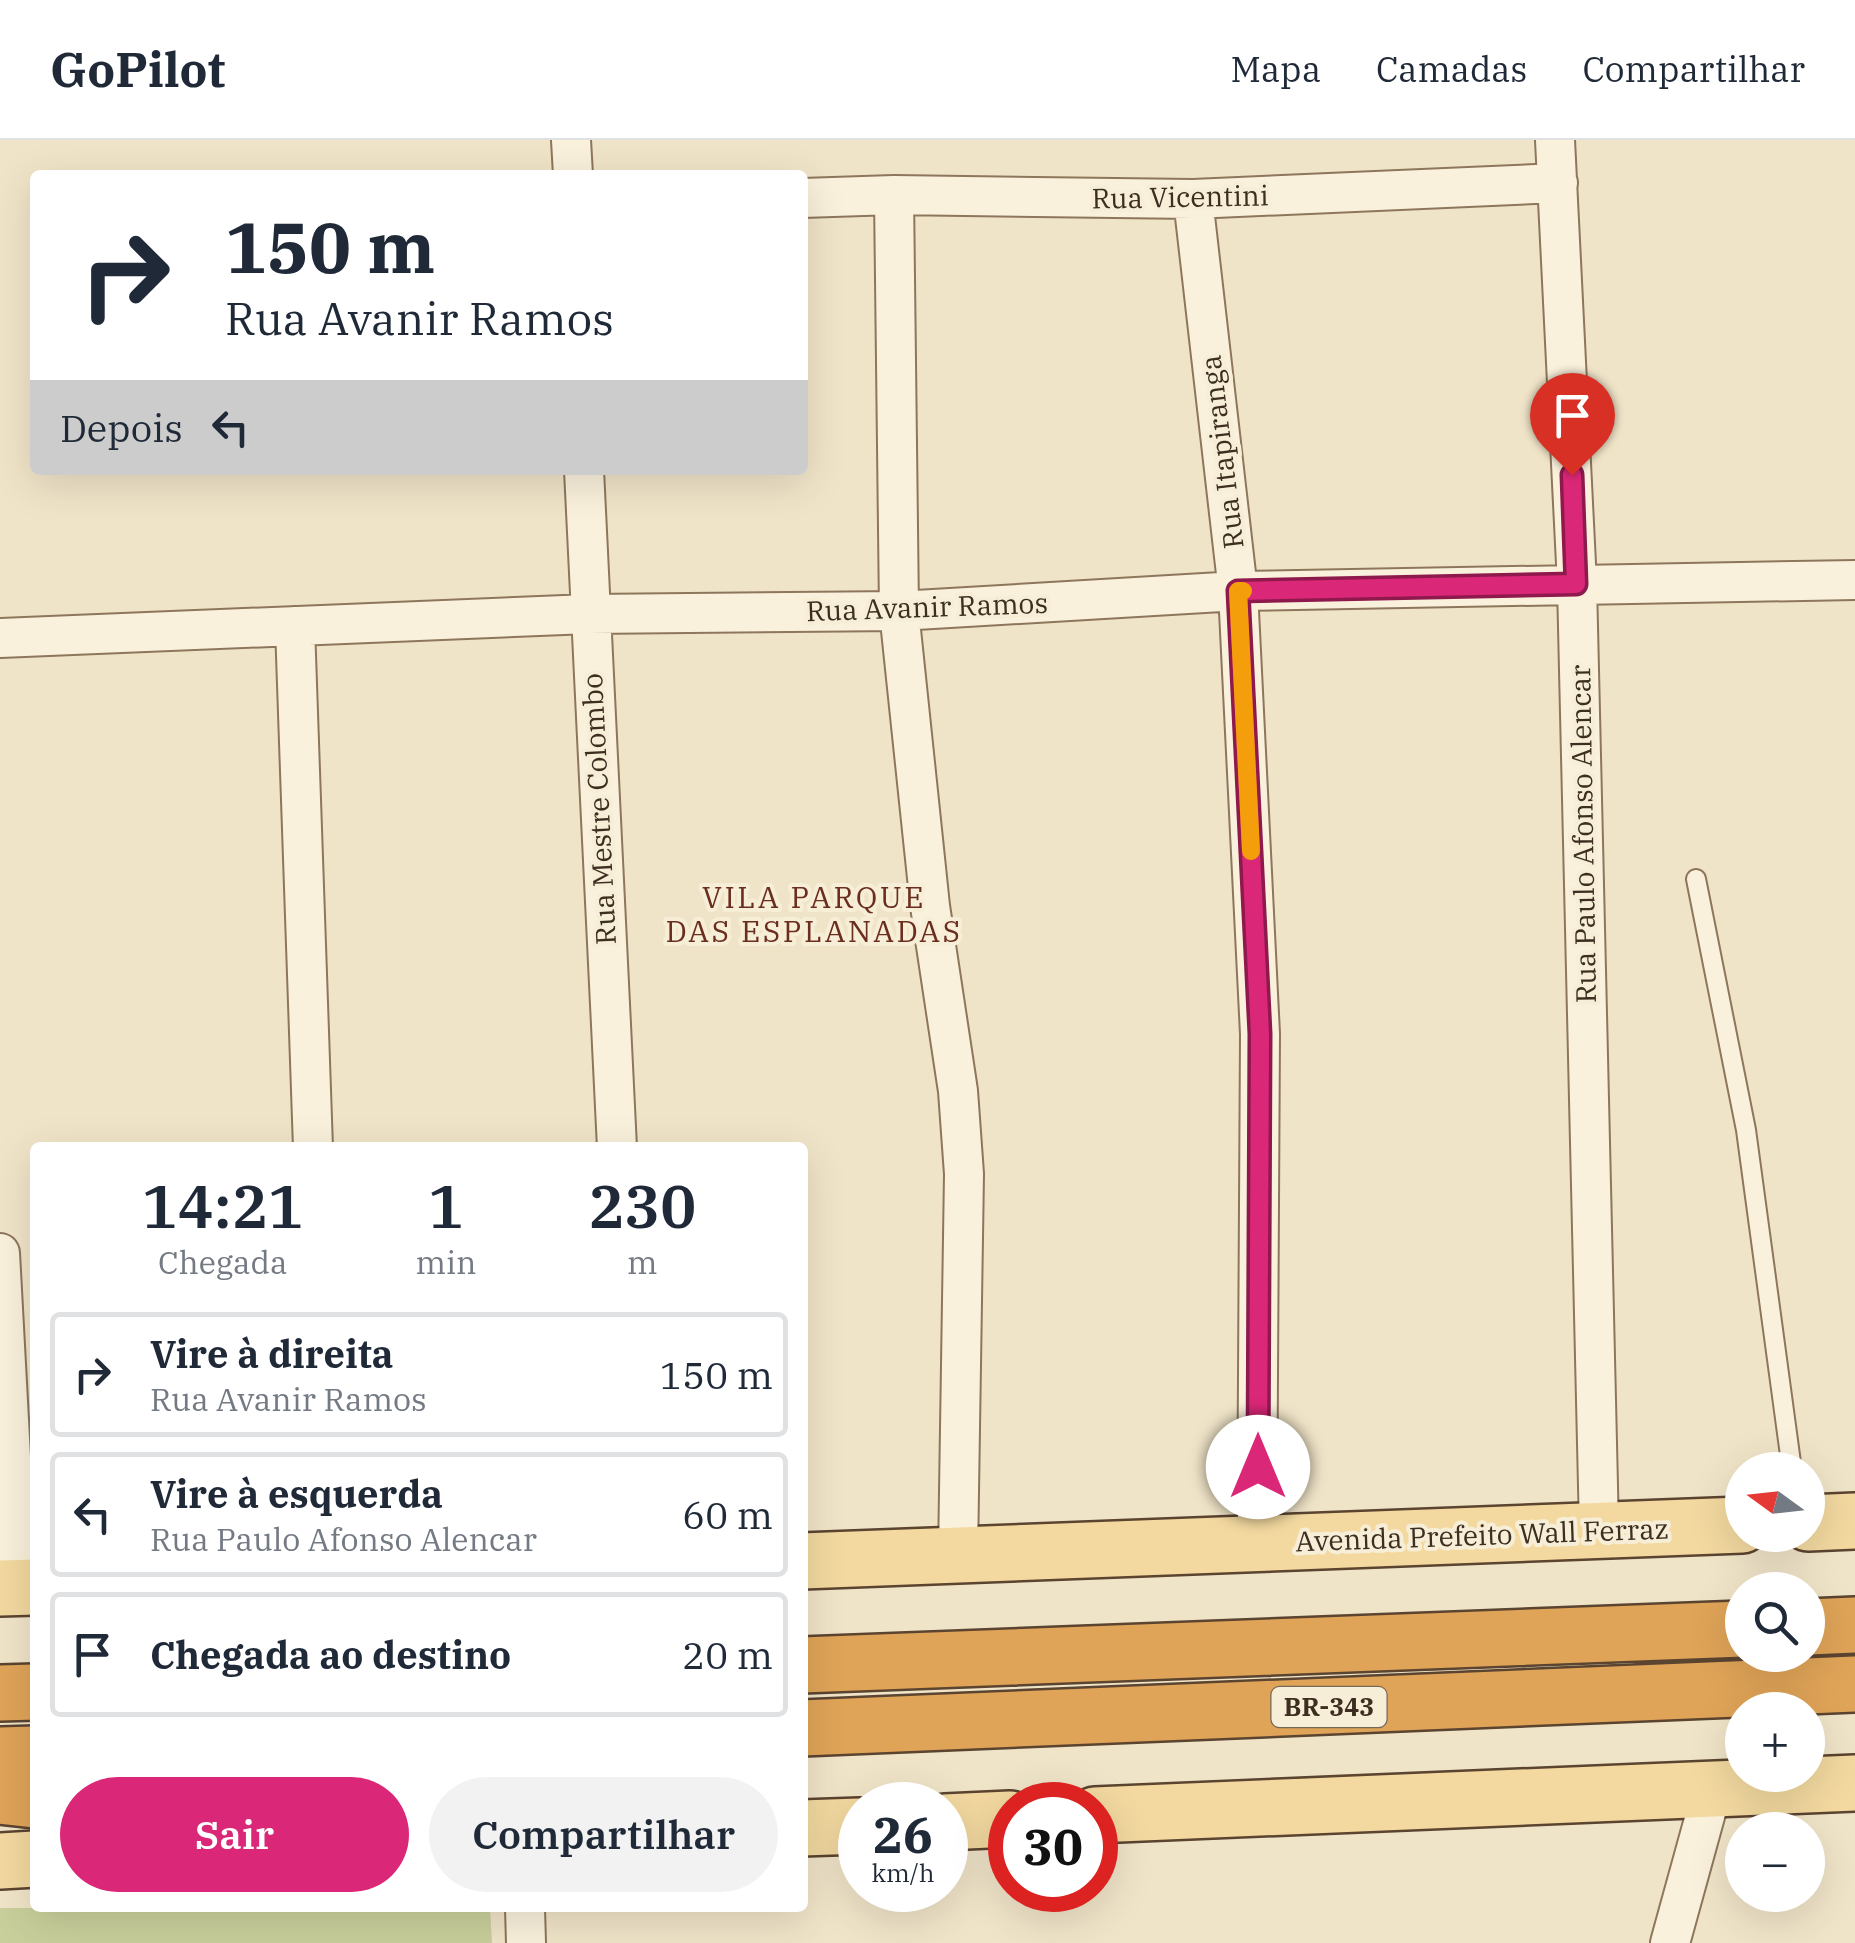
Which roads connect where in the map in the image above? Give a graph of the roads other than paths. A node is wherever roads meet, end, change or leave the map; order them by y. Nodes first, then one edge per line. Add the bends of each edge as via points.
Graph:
1 (571, 140) edge
2 (1555, 140) edge
3 (574, 170) edge
4 (1558, 183) junction
5 (894, 195) junction
6 (808, 198) edge
7 (1193, 200) junction
8 (584, 475) edge
9 (1855, 580) edge
10 (1576, 584) junction
11 (1238, 591) junction
12 (899, 611) junction
13 (589, 614) junction
14 (296, 626) junction
15 (0, 638) edge
16 (1696, 880) dead end
17 (313, 1142) edge
18 (617, 1142) edge
19 (0, 1253) edge
20 (1790, 1452) edge
21 (1855, 1521) edge
22 (1825, 1522) edge
23 (1725, 1525) edge
24 (1599, 1529) junction
25 (1257, 1544) junction
26 (958, 1556) junction
27 (808, 1560) edge
28 (18, 1587) edge
29 (1855, 1625) edge
30 (1825, 1626) edge
31 (1725, 1630) edge
32 (808, 1666) edge
33 (1855, 1684) edge
34 (30, 1692) edge
35 (0, 1693) edge
36 (808, 1728) edge
37 (30, 1754) edge
38 (0, 1755) edge
39 (1855, 1783) edge
40 (1713, 1787) junction
41 (0, 1796) edge
42 (30, 1799) edge
43 (1118, 1813) edge
44 (838, 1827) edge
45 (808, 1828) edge
46 (30, 1859) edge
47 (0, 1860) edge
48 (525, 1912) edge
49 (526, 1943) edge
50 (1670, 1943) edge

1 - 3 street
2 - 4 street, Rua Paulo Afonso Alencar
4 - 7 street, Rua Vicentini
4 - 10 street, Rua Paulo Afonso Alencar
5 - 6 street, Rua Vicentini
5 - 7 street, Rua Vicentini
5 - 12 street
7 - 11 street, Rua Itapiranga
8 - 13 street, Rua Mestre Colombo
9 - 10 street, Rua Avanir Ramos
10 - 11 street, Rua Avanir Ramos
10 - 24 street, Rua Paulo Afonso Alencar
11 - 12 street, Rua Avanir Ramos
11 - 25 street, Rua Itapiranga via 1260,1034
12 - 13 street, Rua Avanir Ramos
12 - 26 street via 963,1157
13 - 14 street, Rua Avanir Ramos
13 - 18 street, Rua Mestre Colombo
14 - 15 street, Rua Avanir Ramos
14 - 17 street
16 - 20 lane via 1746,1130
19 - 28 street
21 - 22 main road
23 - 24 main road, Avenida Prefeito Wall Ferraz
24 - 25 main road, Avenida Prefeito Wall Ferraz
25 - 26 main road, Avenida Prefeito Wall Ferraz
26 - 27 main road, Avenida Prefeito Wall Ferraz
29 - 30 highway
31 - 32 highway, BR-343
33 - 36 highway, BR-343
34 - 35 highway
37 - 38 highway
39 - 40 main road
40 - 43 main road
40 - 50 street
41 - 42 highway
44 - 45 main road
46 - 47 main road
48 - 49 street

